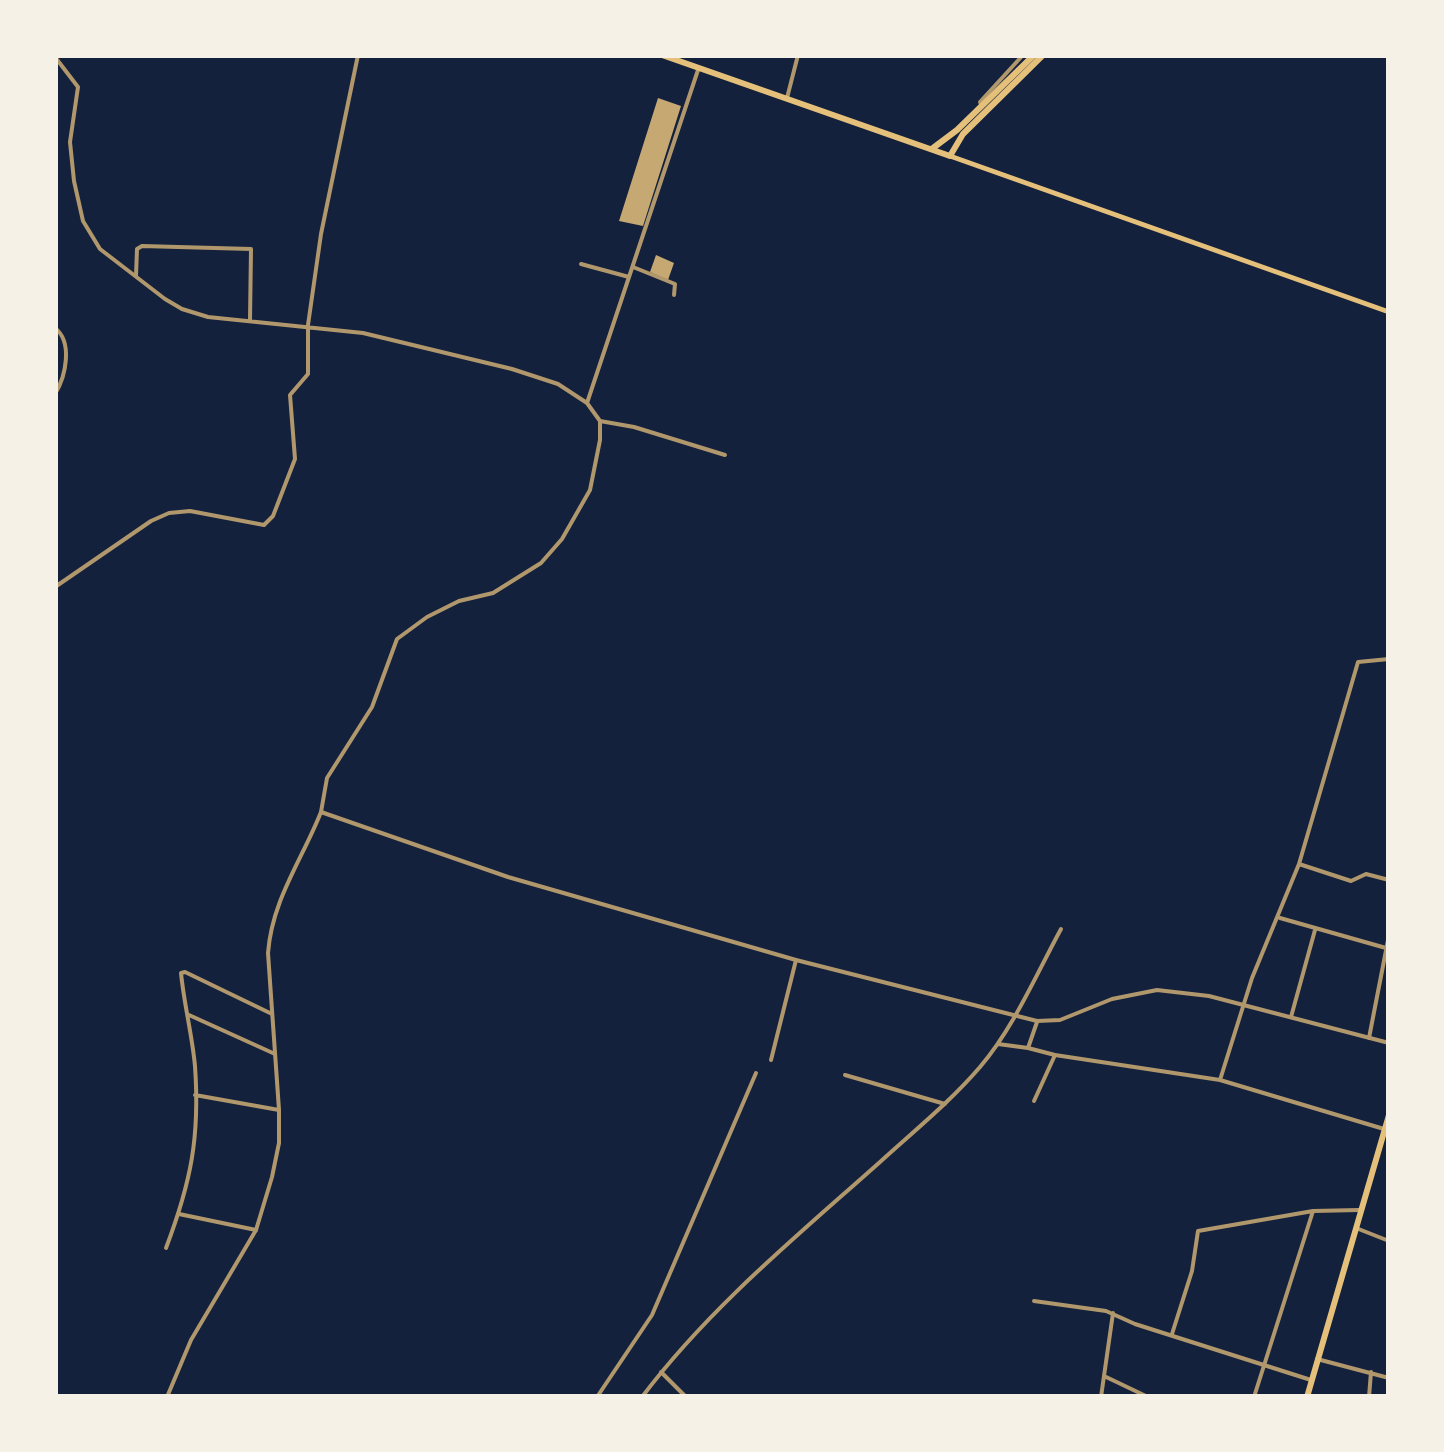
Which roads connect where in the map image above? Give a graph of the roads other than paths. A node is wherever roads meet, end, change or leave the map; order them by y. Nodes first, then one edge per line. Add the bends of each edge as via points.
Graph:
1 (358, 55) edge
2 (662, 55) edge
3 (798, 55) edge
4 (1024, 55) edge
5 (1034, 55) edge
6 (1043, 55) edge
7 (55, 57) edge
8 (699, 67) junction
9 (787, 98) junction
10 (983, 108) junction
11 (932, 148) junction
12 (950, 156) junction
13 (581, 264) dead end
14 (633, 268) junction
15 (136, 276) junction
16 (629, 278) junction
17 (674, 294) dead end
18 (1389, 312) edge
19 (250, 320) junction
20 (308, 325) junction
21 (55, 328) edge
22 (55, 394) edge
23 (587, 403) junction
24 (600, 420) junction
25 (725, 455) dead end
26 (55, 587) edge
27 (1389, 659) edge
28 (320, 812) junction
29 (1299, 864) junction
30 (1389, 880) edge
31 (1279, 918) junction
32 (1061, 929) dead end
33 (1315, 930) junction
34 (1389, 934) edge
35 (1386, 948) junction
36 (796, 960) junction
37 (1242, 1005) junction
38 (272, 1014) junction
39 (188, 1015) junction
40 (1014, 1016) junction
41 (1291, 1017) junction
42 (1037, 1021) junction
43 (1368, 1038) junction
44 (1389, 1042) edge
45 (998, 1044) junction
46 (1028, 1048) junction
47 (275, 1054) junction
48 (1055, 1055) junction
49 (771, 1060) dead end
50 (756, 1073) dead end
51 (846, 1076) dead end
52 (1220, 1080) junction
53 (195, 1095) junction
54 (1034, 1101) dead end
55 (946, 1104) junction
56 (279, 1110) junction
57 (1389, 1118) edge
58 (1384, 1129) junction
59 (1377, 1155) junction
60 (1389, 1158) edge
61 (1361, 1210) junction
62 (1313, 1211) junction
63 (179, 1214) junction
64 (1356, 1228) junction
65 (256, 1230) junction
66 (1389, 1241) edge
67 (166, 1248) dead end
68 (1034, 1301) dead end
69 (1113, 1313) junction
70 (1172, 1334) junction
71 (1317, 1359) junction
72 (1262, 1363) junction
73 (661, 1372) junction
74 (1371, 1372) junction
75 (1104, 1376) junction
76 (1389, 1378) edge
77 (1312, 1380) junction
78 (168, 1397) edge
79 (597, 1397) edge
80 (642, 1397) edge
81 (686, 1397) edge
82 (1101, 1397) edge
83 (1148, 1397) edge
84 (1254, 1397) edge
85 (1307, 1397) edge
86 (1369, 1397) edge

1 - 20 street
2 - 8 highway
3 - 9 street
4 - 10 street via 987,92
5 - 10 highway
6 - 10 highway
7 - 15 street via 78,87 70,159 84,220 100,248
8 - 9 highway
8 - 14 street
9 - 11 highway
10 - 11 highway
10 - 12 highway
11 - 12 highway
12 - 18 main road
13 - 16 street
14 - 16 street
14 - 17 street via 675,284
15 - 19 street via 182,309
15 - 19 street via 142,246 251,249
16 - 23 street
19 - 20 street
20 - 23 street via 512,369 558,384
20 - 26 street via 308,374 290,395 295,458 269,521 259,526 190,511 159,516
21 - 22 street via 64,338 66,373
23 - 24 street
24 - 25 street
24 - 28 street via 590,490 562,539 541,563 493,593 427,616 397,639 372,707 327,778
27 - 29 street via 1358,662
28 - 36 street via 508,877
28 - 38 street via 270,925
29 - 30 street via 1350,881 1366,874
29 - 31 street
31 - 33 street
31 - 37 street
32 - 40 street
33 - 35 street
33 - 41 street
34 - 35 street
35 - 43 street
36 - 40 street
36 - 49 street
37 - 41 street
37 - 42 street via 1158,990
37 - 52 street
38 - 39 street via 183,971
38 - 47 street
39 - 47 street
39 - 53 street
40 - 42 street
40 - 45 street
41 - 43 street
42 - 46 street
43 - 44 street
45 - 46 street
45 - 55 street
46 - 48 street
47 - 56 street
48 - 52 street
48 - 54 street
50 - 79 street via 652,1316
51 - 55 street
52 - 58 street
53 - 56 street
53 - 63 street via 191,1171
55 - 73 street via 754,1275
56 - 65 street via 279,1143
57 - 58 highway
58 - 59 highway
59 - 60 street
59 - 61 highway
61 - 62 street
61 - 64 highway
62 - 70 street via 1198,1231
62 - 72 street
63 - 65 street
63 - 67 street
64 - 66 street
64 - 71 highway
65 - 78 street via 191,1340
68 - 69 street
69 - 70 street
69 - 75 street
70 - 72 street
71 - 74 street
71 - 77 highway
72 - 77 street
72 - 84 street
73 - 80 street
73 - 81 street
74 - 76 street
74 - 86 street
75 - 82 street
75 - 83 street
77 - 85 highway

